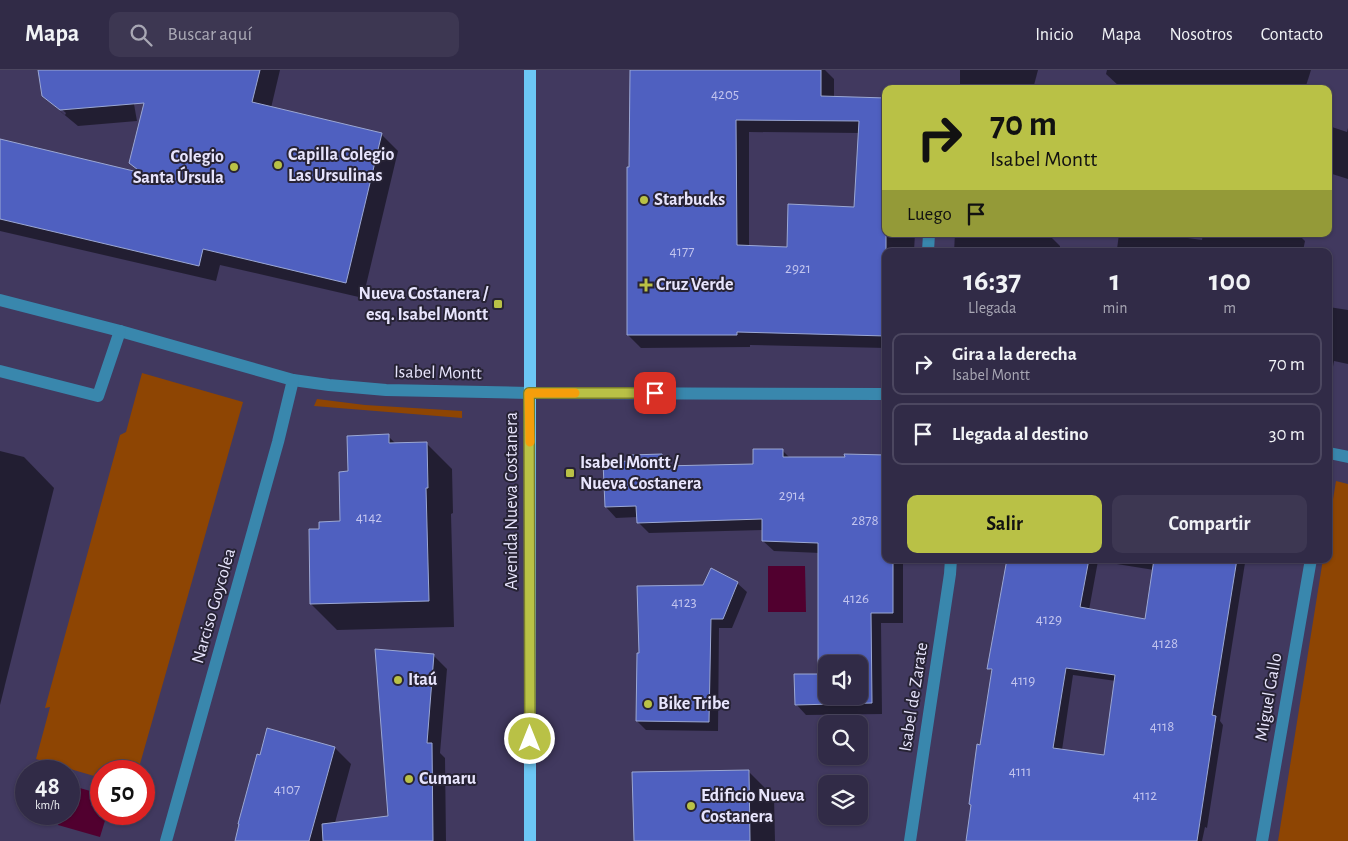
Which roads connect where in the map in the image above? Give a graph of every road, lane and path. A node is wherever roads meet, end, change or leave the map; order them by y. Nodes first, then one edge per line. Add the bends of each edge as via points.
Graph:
1 (530, 70) edge
2 (0, 300) edge
3 (120, 331) junction
4 (0, 371) edge
5 (292, 380) junction
6 (529, 393) junction
7 (882, 394) edge
8 (1332, 454) edge
9 (1348, 457) edge
10 (951, 563) edge
11 (1309, 563) edge
12 (166, 841) edge
13 (530, 841) edge
14 (910, 841) edge
15 (1262, 841) edge

1 - 6 main road, Avenida Nueva Costanera
2 - 3 street, Isabel Montt
3 - 4 street via 98,396
3 - 5 street, Isabel Montt
5 - 6 street, Isabel Montt via 386,390
5 - 12 street, Narciso Goycolea via 278,442
6 - 7 street, Isabel Montt
6 - 13 main road, Avenida Nueva Costanera
8 - 9 street
10 - 14 street, Isabel de Zarate
11 - 15 street, Miguel Gallo

